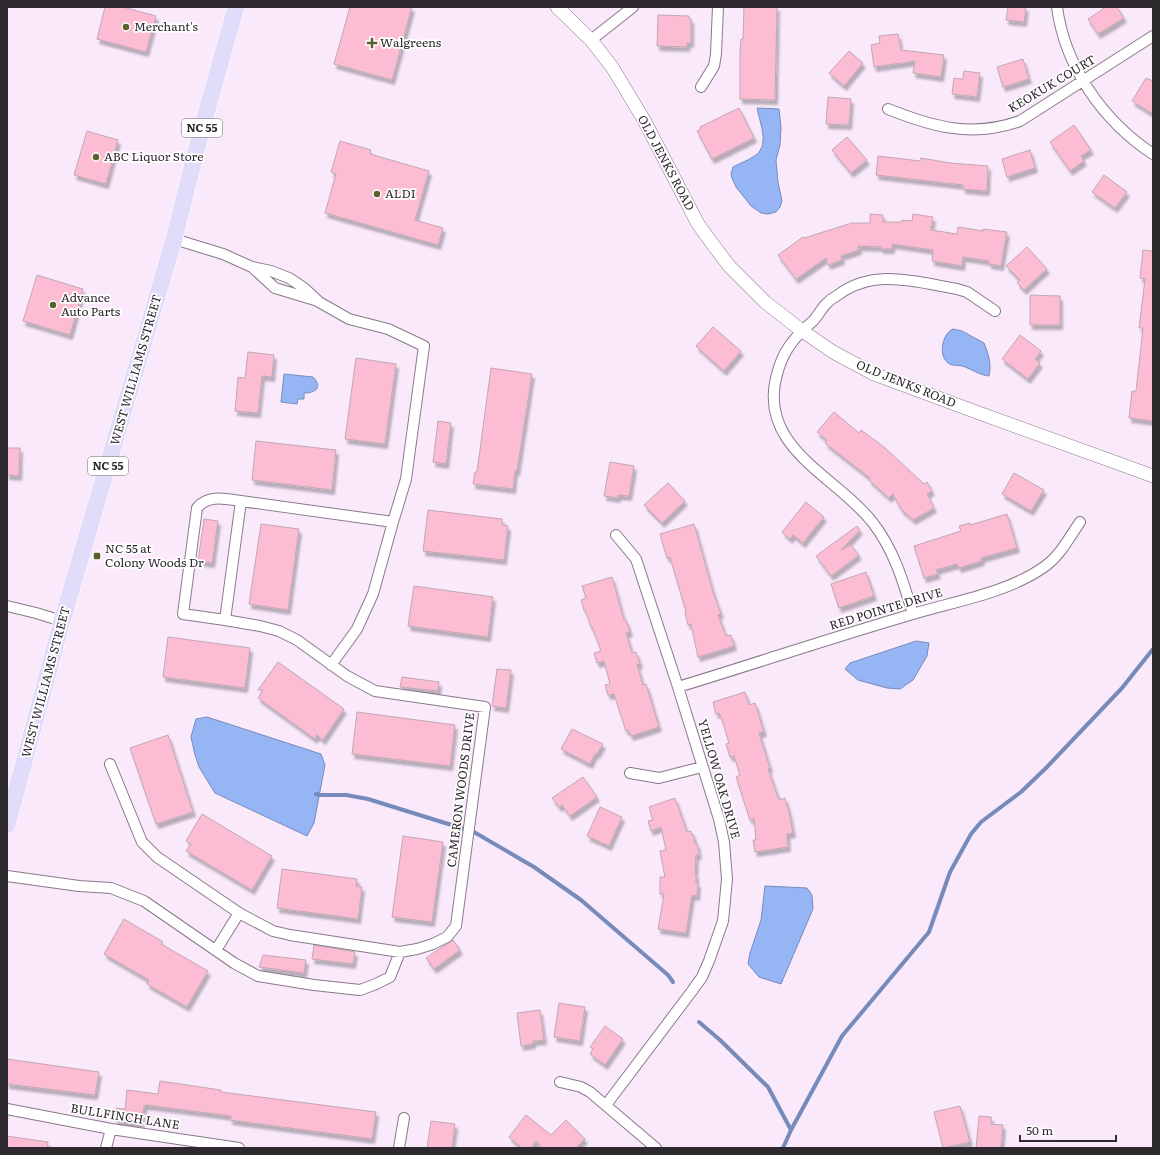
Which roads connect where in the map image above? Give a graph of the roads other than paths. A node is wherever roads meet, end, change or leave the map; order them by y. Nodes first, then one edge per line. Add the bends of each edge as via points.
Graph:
1 (236, 7) edge
2 (557, 7) edge
3 (633, 7) edge
4 (718, 7) edge
5 (1057, 7) edge
6 (1153, 36) edge
7 (591, 40) junction
8 (1083, 82) junction
9 (701, 87) dead end
10 (888, 109) dead end
11 (1153, 154) edge
12 (174, 239) junction
13 (252, 267) junction
14 (319, 302) junction
15 (995, 311) dead end
16 (801, 330) junction
17 (1153, 476) edge
18 (241, 501) junction
19 (392, 522) junction
20 (1080, 522) dead end
21 (616, 535) dead end
22 (7, 606) edge
23 (913, 614) junction
24 (225, 620) junction
25 (62, 621) junction
26 (331, 664) junction
27 (678, 688) junction
28 (110, 764) dead end
29 (702, 767) junction
30 (630, 773) dead end
31 (7, 825) edge
32 (7, 876) edge
33 (239, 913) junction
34 (216, 950) junction
35 (400, 952) junction
36 (560, 1082) dead end
37 (606, 1105) junction
38 (7, 1109) edge
39 (404, 1118) dead end
40 (111, 1129) junction
41 (106, 1148) edge
42 (239, 1148) edge
43 (400, 1148) edge
44 (656, 1148) edge

1 - 12 main road, WEST WILLIAMS STREET / NC 55
2 - 7 street, OLD JENKS ROAD
3 - 7 street
4 - 9 street via 714,66
5 - 8 street via 1067,47
6 - 8 street, KEOKUK COURT
7 - 16 street, OLD JENKS ROAD via 612,67 644,120 702,230 730,267 765,302
8 - 10 street, KEOKUK COURT via 1020,122 989,129 974,130 932,125
8 - 11 street via 1116,124
12 - 13 street via 223,254
12 - 25 main road, WEST WILLIAMS STREET / NC 55
13 - 14 street via 289,278
13 - 14 street via 275,288
14 - 19 street via 349,319 388,329 424,346 406,479
15 - 16 street via 967,292 957,289 875,279 849,287 836,295 825,304 815,319
16 - 17 street, OLD JENKS ROAD via 833,352 874,374
16 - 23 street via 789,344 779,366 774,390 777,418 790,444 872,522 897,565
18 - 19 street
18 - 24 street
18 - 24 street, CAMERON WOODS DRIVE via 208,499 197,508 183,614
19 - 26 street via 373,594 357,630
20 - 23 street, RED POINTE DRIVE via 1061,551 1029,576 969,598
21 - 27 street, YELLOW OAK DRIVE via 636,559
22 - 25 street
23 - 27 street, RED POINTE DRIVE
24 - 26 street, CAMERON WOODS DRIVE via 279,631 297,640
25 - 31 main road, WEST WILLIAMS STREET / NC 55
26 - 35 street, CAMERON WOODS DRIVE via 375,691 485,707 456,926 447,937 433,944
27 - 29 street, YELLOW OAK DRIVE
28 - 33 street, CAMERON WOODS DRIVE via 142,842 157,857
29 - 30 street via 659,778
29 - 37 street, YELLOW OAK DRIVE via 724,842 727,879 723,921 702,977
32 - 34 street via 110,888 144,901
33 - 34 street
33 - 35 street, CAMERON WOODS DRIVE via 273,931
34 - 35 street via 258,976 360,990 390,977
36 - 37 street via 581,1087
37 - 44 street
38 - 40 street, BULLFINCH LANE
39 - 43 street
40 - 41 street
40 - 42 street, BULLFINCH LANE

